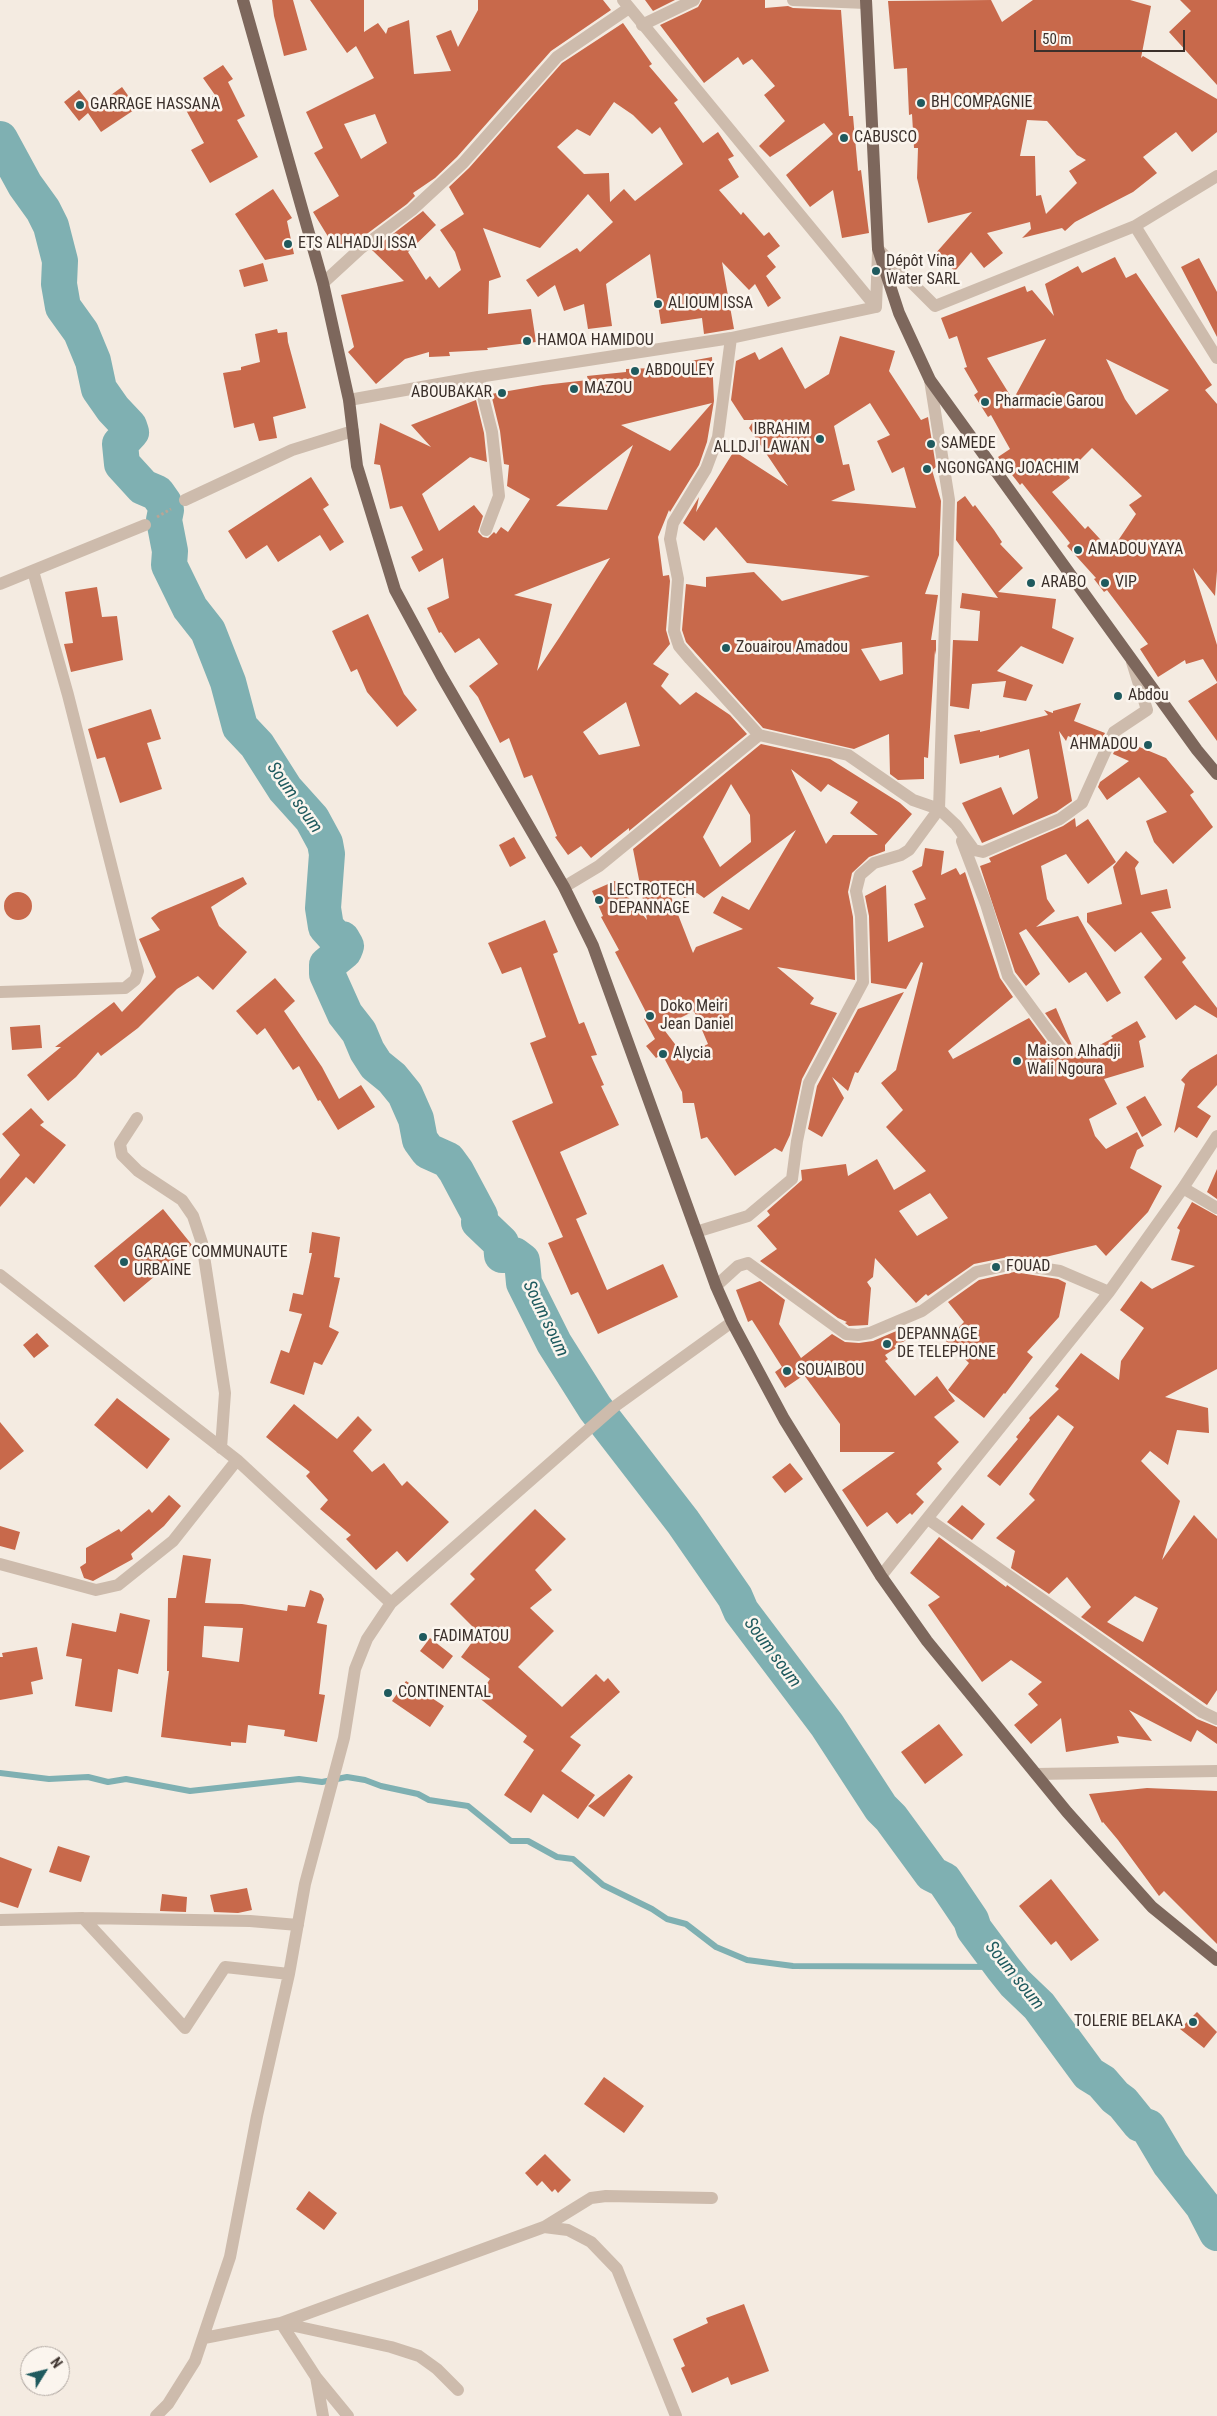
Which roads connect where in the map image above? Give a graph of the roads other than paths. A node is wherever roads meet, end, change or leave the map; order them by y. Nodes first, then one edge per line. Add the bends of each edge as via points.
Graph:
1 (243, 0) edge
2 (694, 0) edge
3 (794, 0) edge
4 (866, 2) edge
5 (626, 4) edge
6 (642, 25) junction
7 (1217, 176) edge
8 (1134, 226) junction
9 (878, 249) junction
10 (322, 283) junction
11 (876, 307) junction
12 (731, 338) junction
13 (1217, 358) edge
14 (478, 376) junction
15 (930, 380) junction
16 (349, 400) junction
17 (353, 431) junction
18 (185, 500) road end
19 (145, 524) road end
20 (486, 530) dead end
21 (32, 571) junction
22 (0, 584) edge
23 (1130, 655) junction
24 (760, 735) junction
25 (1217, 774) edge
26 (939, 809) junction
27 (956, 825) junction
28 (564, 887) junction
29 (0, 992) edge
30 (1063, 1051) dead end
31 (138, 1118) dead end
32 (1217, 1136) edge
33 (1183, 1188) junction
34 (1217, 1208) edge
35 (696, 1232) junction
36 (0, 1275) edge
37 (716, 1286) junction
38 (1109, 1292) junction
39 (732, 1322) junction
40 (221, 1448) junction
41 (237, 1460) junction
42 (928, 1519) junction
43 (0, 1564) edge
44 (881, 1576) junction
45 (391, 1603) junction
46 (1217, 1719) edge
47 (1217, 1771) edge
48 (1036, 1774) junction
49 (83, 1918) junction
50 (0, 1920) edge
51 (298, 1925) junction
52 (1217, 1960) edge
53 (289, 1974) junction
54 (712, 2198) dead end
55 (544, 2228) junction
56 (280, 2323) junction
57 (204, 2338) junction
58 (316, 2378) junction
59 (458, 2390) dead end
60 (170, 2410) edge
61 (156, 2416) edge
62 (323, 2416) edge
63 (348, 2416) edge
64 (676, 2416) edge

1 - 10 main road
2 - 6 street
3 - 4 street
4 - 9 main road
5 - 6 street
5 - 10 street via 557,57 463,163 412,210
6 - 11 street
7 - 8 street
8 - 9 street via 935,306
8 - 13 street
9 - 11 street
9 - 15 main road via 898,314
10 - 16 main road
11 - 12 street
12 - 14 street
12 - 24 street via 718,438 706,469 673,523 670,539 678,579 674,631 679,646
14 - 16 street
14 - 20 street via 492,432 499,496
15 - 23 main road
15 - 26 street via 949,500
16 - 17 main road
17 - 18 street via 292,450
17 - 28 main road via 358,466 396,590
19 - 21 street
21 - 22 street
21 - 29 street via 68,695 138,971 135,980 124,988
23 - 25 main road
23 - 27 street via 1147,710 1114,732 1082,803 1060,819 983,852 974,850
24 - 26 street via 848,755 913,800
24 - 28 street via 599,866
26 - 27 street
26 - 35 street via 909,850 874,863 860,875 856,891 861,916 863,982 810,1082 792,1179 748,1216
27 - 30 street via 986,904 1008,976
28 - 35 main road via 593,946
31 - 40 street via 120,1144 122,1155 138,1171 182,1200 193,1216 202,1243 225,1393
32 - 33 street
33 - 34 street
33 - 38 street
35 - 37 main road
36 - 40 street
37 - 38 street via 738,1266 748,1263 846,1334 858,1335 870,1334 922,1311 976,1272 1014,1264 1060,1271
37 - 39 main road
38 - 42 street
39 - 44 main road via 784,1419
39 - 45 street via 614,1407
40 - 41 street
41 - 43 street via 173,1541 118,1585 96,1590
41 - 45 street
42 - 44 street
42 - 46 street via 1202,1712
44 - 48 main road via 927,1641
45 - 51 street via 367,1639 355,1669 344,1738 305,1884
47 - 48 street
48 - 52 main road via 1152,1907
49 - 50 street
49 - 51 street
49 - 53 street via 185,2028 225,1967
51 - 53 street
53 - 57 street via 230,2257
54 - 55 street via 591,2198
55 - 56 street
55 - 64 street via 568,2230 591,2242 617,2269
56 - 57 street
56 - 58 street
56 - 59 street via 419,2356
57 - 60 street
58 - 62 street
58 - 63 street
60 - 61 street

